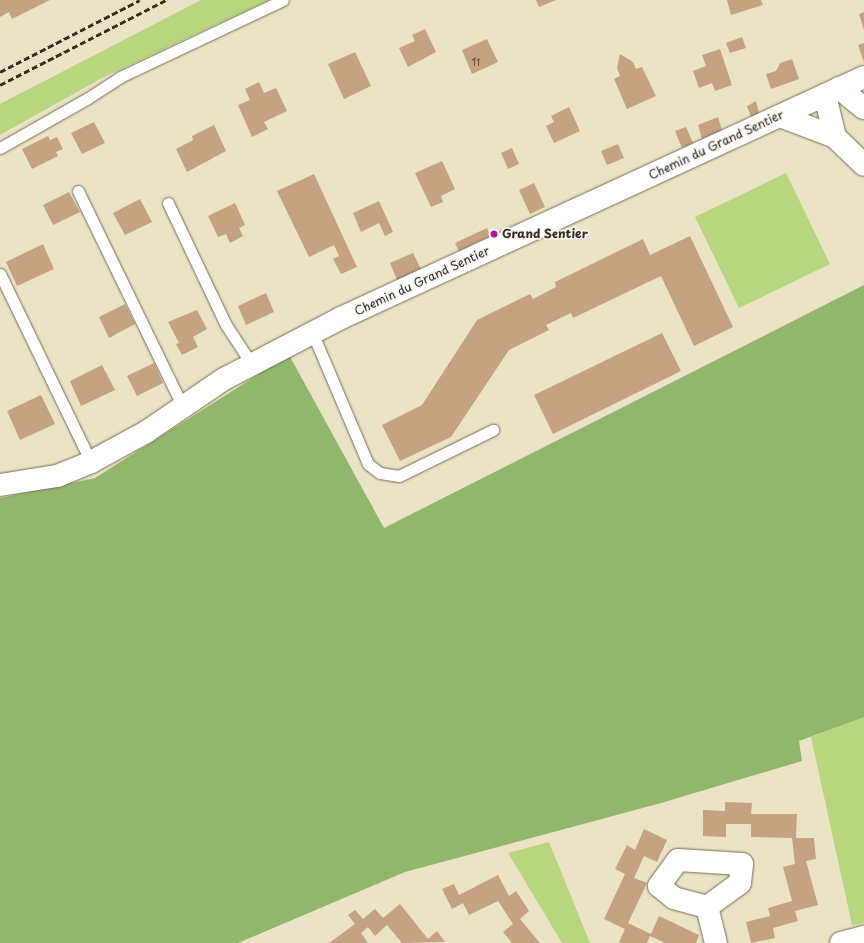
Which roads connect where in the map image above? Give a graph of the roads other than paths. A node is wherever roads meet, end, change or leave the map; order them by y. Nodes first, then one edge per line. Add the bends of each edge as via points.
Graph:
1 (283, 0) edge
2 (864, 77) edge
3 (832, 92) junction
4 (864, 108) edge
5 (780, 116) junction
6 (835, 137) junction
7 (0, 148) edge
8 (864, 165) edge
9 (78, 191) dead end
10 (168, 203) dead end
11 (0, 274) edge
12 (312, 332) junction
13 (251, 363) junction
14 (183, 407) junction
15 (493, 430) dead end
16 (91, 462) junction
17 (0, 485) edge
18 (706, 907) dead end
19 (864, 937) edge
20 (716, 943) edge
21 (841, 943) edge

1 - 7 lane via 120,77
2 - 3 street, Chemin du Grand Sentier
3 - 4 street
3 - 5 street, Chemin du Grand Sentier
3 - 6 street
5 - 6 street
5 - 12 street, Chemin du Grand Sentier
6 - 8 street
9 - 14 lane
10 - 13 lane via 226,325
11 - 16 lane
12 - 13 street, Chemin du Grand Sentier
12 - 15 lane via 368,464 380,474 399,476
13 - 14 street, Chemin du Grand Sentier
14 - 16 street, Chemin du Grand Sentier via 146,432
16 - 17 street, Chemin du Grand Sentier via 57,476
18 - 20 street
19 - 21 street

